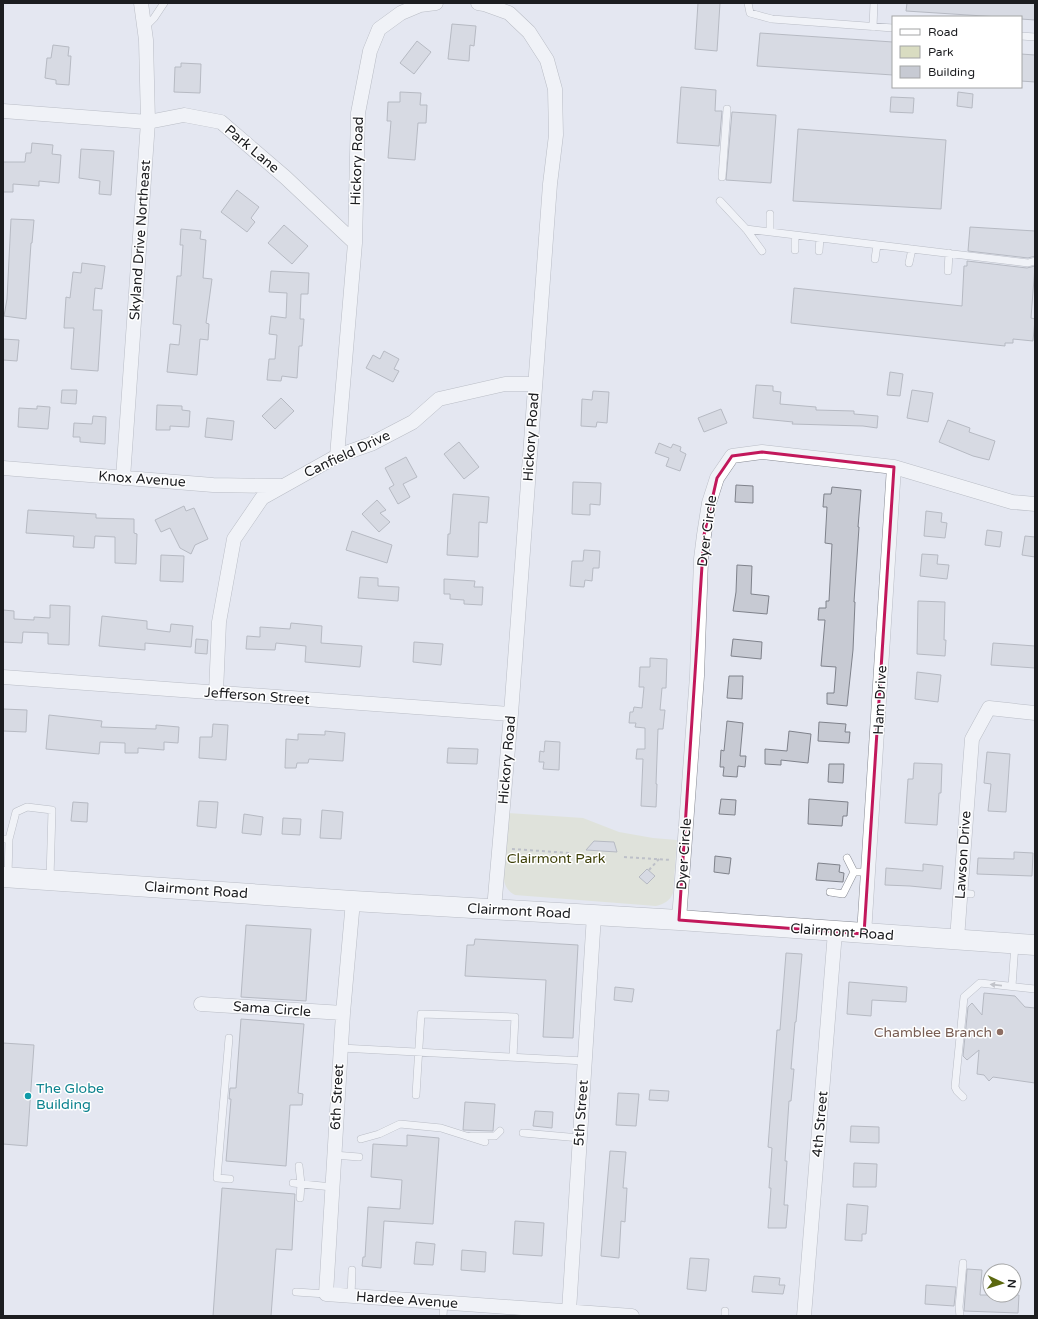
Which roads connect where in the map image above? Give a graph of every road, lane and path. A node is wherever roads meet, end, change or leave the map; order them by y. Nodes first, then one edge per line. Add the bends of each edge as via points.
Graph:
1 (141, 3) edge
2 (164, 3) edge
3 (436, 3) edge
4 (478, 3) edge
5 (748, 3) edge
6 (874, 3) edge
7 (872, 27) junction
8 (144, 28) junction
9 (892, 28) edge
10 (1022, 36) edge
11 (1035, 37) edge
12 (727, 109) dead end
13 (3, 111) edge
14 (148, 122) junction
15 (722, 177) dead end
16 (720, 201) dead end
17 (770, 214) dead end
18 (746, 229) junction
19 (770, 232) junction
20 (795, 235) junction
21 (820, 238) junction
22 (355, 243) junction
23 (877, 245) junction
24 (912, 249) junction
25 (795, 250) dead end
26 (762, 251) dead end
27 (819, 251) dead end
28 (949, 253) junction
29 (876, 259) dead end
30 (1035, 261) edge
31 (909, 263) dead end
32 (948, 271) dead end
33 (535, 384) junction
34 (337, 456) junction
35 (894, 467) junction
36 (3, 468) edge
37 (123, 478) junction
38 (281, 486) junction
39 (1035, 504) edge
40 (3, 677) edge
41 (216, 693) junction
42 (1035, 713) edge
43 (511, 714) junction
44 (6, 839) edge
45 (507, 849) dead end
46 (570, 853) dead end
47 (624, 857) dead end
48 (847, 858) dead end
49 (659, 859) junction
50 (672, 860) dead end
51 (648, 870) dead end
52 (854, 872) junction
53 (869, 872) junction
54 (5, 877) edge
55 (50, 880) junction
56 (830, 892) dead end
57 (353, 901) junction
58 (494, 909) junction
59 (594, 915) junction
60 (679, 920) junction
61 (835, 932) junction
62 (864, 934) junction
63 (956, 939) junction
64 (1016, 944) junction
65 (1035, 946) edge
66 (1012, 986) junction
67 (1035, 989) edge
68 (201, 1004) dead end
69 (343, 1013) junction
70 (229, 1038) dead end
71 (340, 1048) junction
72 (419, 1052) junction
73 (513, 1057) junction
74 (585, 1061) junction
75 (416, 1095) dead end
76 (963, 1097) dead end
77 (500, 1132) dead end
78 (523, 1133) dead end
79 (467, 1136) junction
80 (580, 1138) junction
81 (361, 1139) dead end
82 (485, 1142) dead end
83 (334, 1155) junction
84 (359, 1157) dead end
85 (299, 1166) dead end
86 (230, 1179) dead end
87 (293, 1183) dead end
88 (301, 1184) junction
89 (332, 1187) junction
90 (300, 1198) dead end
91 (963, 1263) dead end
92 (352, 1270) dead end
93 (296, 1292) dead end
94 (326, 1294) junction
95 (351, 1296) junction
96 (443, 1309) edge
97 (569, 1311) junction
98 (632, 1316) edge
99 (804, 1316) edge
100 (960, 1316) edge

1 - 8 street, Skyland Drive Northeast
2 - 8 lane
3 - 22 street, Hickory Road via 420,5 401,13 379,29 370,51 358,113
4 - 33 street, Hickory Road via 509,13 529,32 548,60 554,89 556,135
5 - 7 lane via 750,13 772,19
6 - 7 lane
7 - 9 lane
8 - 14 street, Skyland Drive Northeast
10 - 11 lane
12 - 15 lane
13 - 14 street, Park Lane
14 - 22 street, Park Lane via 184,114 221,122 285,177
14 - 37 street, Skyland Drive Northeast
16 - 18 lane
17 - 19 lane
18 - 19 lane
18 - 26 lane
19 - 20 lane
20 - 21 lane
20 - 25 lane
21 - 23 lane
21 - 27 lane
22 - 34 street, Hickory Road
23 - 24 lane
23 - 29 lane
24 - 28 lane
24 - 31 lane
28 - 30 lane via 1028,263
28 - 32 lane
33 - 34 street, Canfield Drive via 505,384 439,399 413,422 371,444
33 - 43 street, Hickory Road
34 - 38 street, Canfield Drive
35 - 39 street, Dyer Circle via 1012,502
35 - 53 street, Ham Drive
35 - 60 street, Dyer Circle via 762,452 732,456 717,478 709,503 702,559 697,676
36 - 37 street, Knox Avenue
37 - 38 street, Knox Avenue via 213,485
38 - 41 street, Canfield Drive via 262,498 234,539 219,622
40 - 41 street, Jefferson Street
41 - 43 street, Jefferson Street
42 - 63 street, Lawson Drive via 989,708 972,739 966,893
43 - 58 street, Hickory Road
44 - 54 lane
44 - 55 lane via 16,812 27,807 52,810
45 - 46 path
47 - 49 path
48 - 52 lane
49 - 50 path
49 - 51 path
52 - 53 lane
52 - 56 lane via 843,894
53 - 62 street, Ham Drive
54 - 55 main road, Clairmont Road
55 - 57 main road, Clairmont Road
57 - 58 main road, Clairmont Road
57 - 69 street, 6th Street
58 - 59 main road, Clairmont Road
59 - 60 main road, Clairmont Road
59 - 74 street, 5th Street
60 - 61 main road, Clairmont Road
61 - 62 main road, Clairmont Road
61 - 99 street, 4th Street
62 - 63 main road, Clairmont Road
63 - 64 main road, Clairmont Road
64 - 65 main road, Clairmont Road
64 - 66 lane
66 - 67 lane
66 -> 76 lane via 980,983 964,997 954,1087
68 - 69 street, Sama Circle
69 - 71 street, 6th Street
70 - 86 lane via 217,1178
71 - 72 lane
71 - 83 street, 6th Street
72 - 73 lane
72 - 73 lane via 421,1014 515,1017
72 - 75 lane
73 - 74 lane
74 - 80 street, 5th Street
77 - 79 lane via 495,1136
78 - 80 lane
79 - 81 lane via 441,1128 400,1124
79 - 82 lane
80 - 97 street, 5th Street
83 - 84 lane
83 - 89 street, 6th Street
85 - 88 lane
87 - 88 lane
88 - 89 lane
88 - 90 lane
89 - 94 street, 6th Street
91 - 100 lane
92 - 95 lane
93 - 94 lane
94 - 95 street, Hardee Avenue
95 - 96 street, Hardee Avenue
96 - 97 street, Hardee Avenue
97 - 98 street, Hardee Avenue

